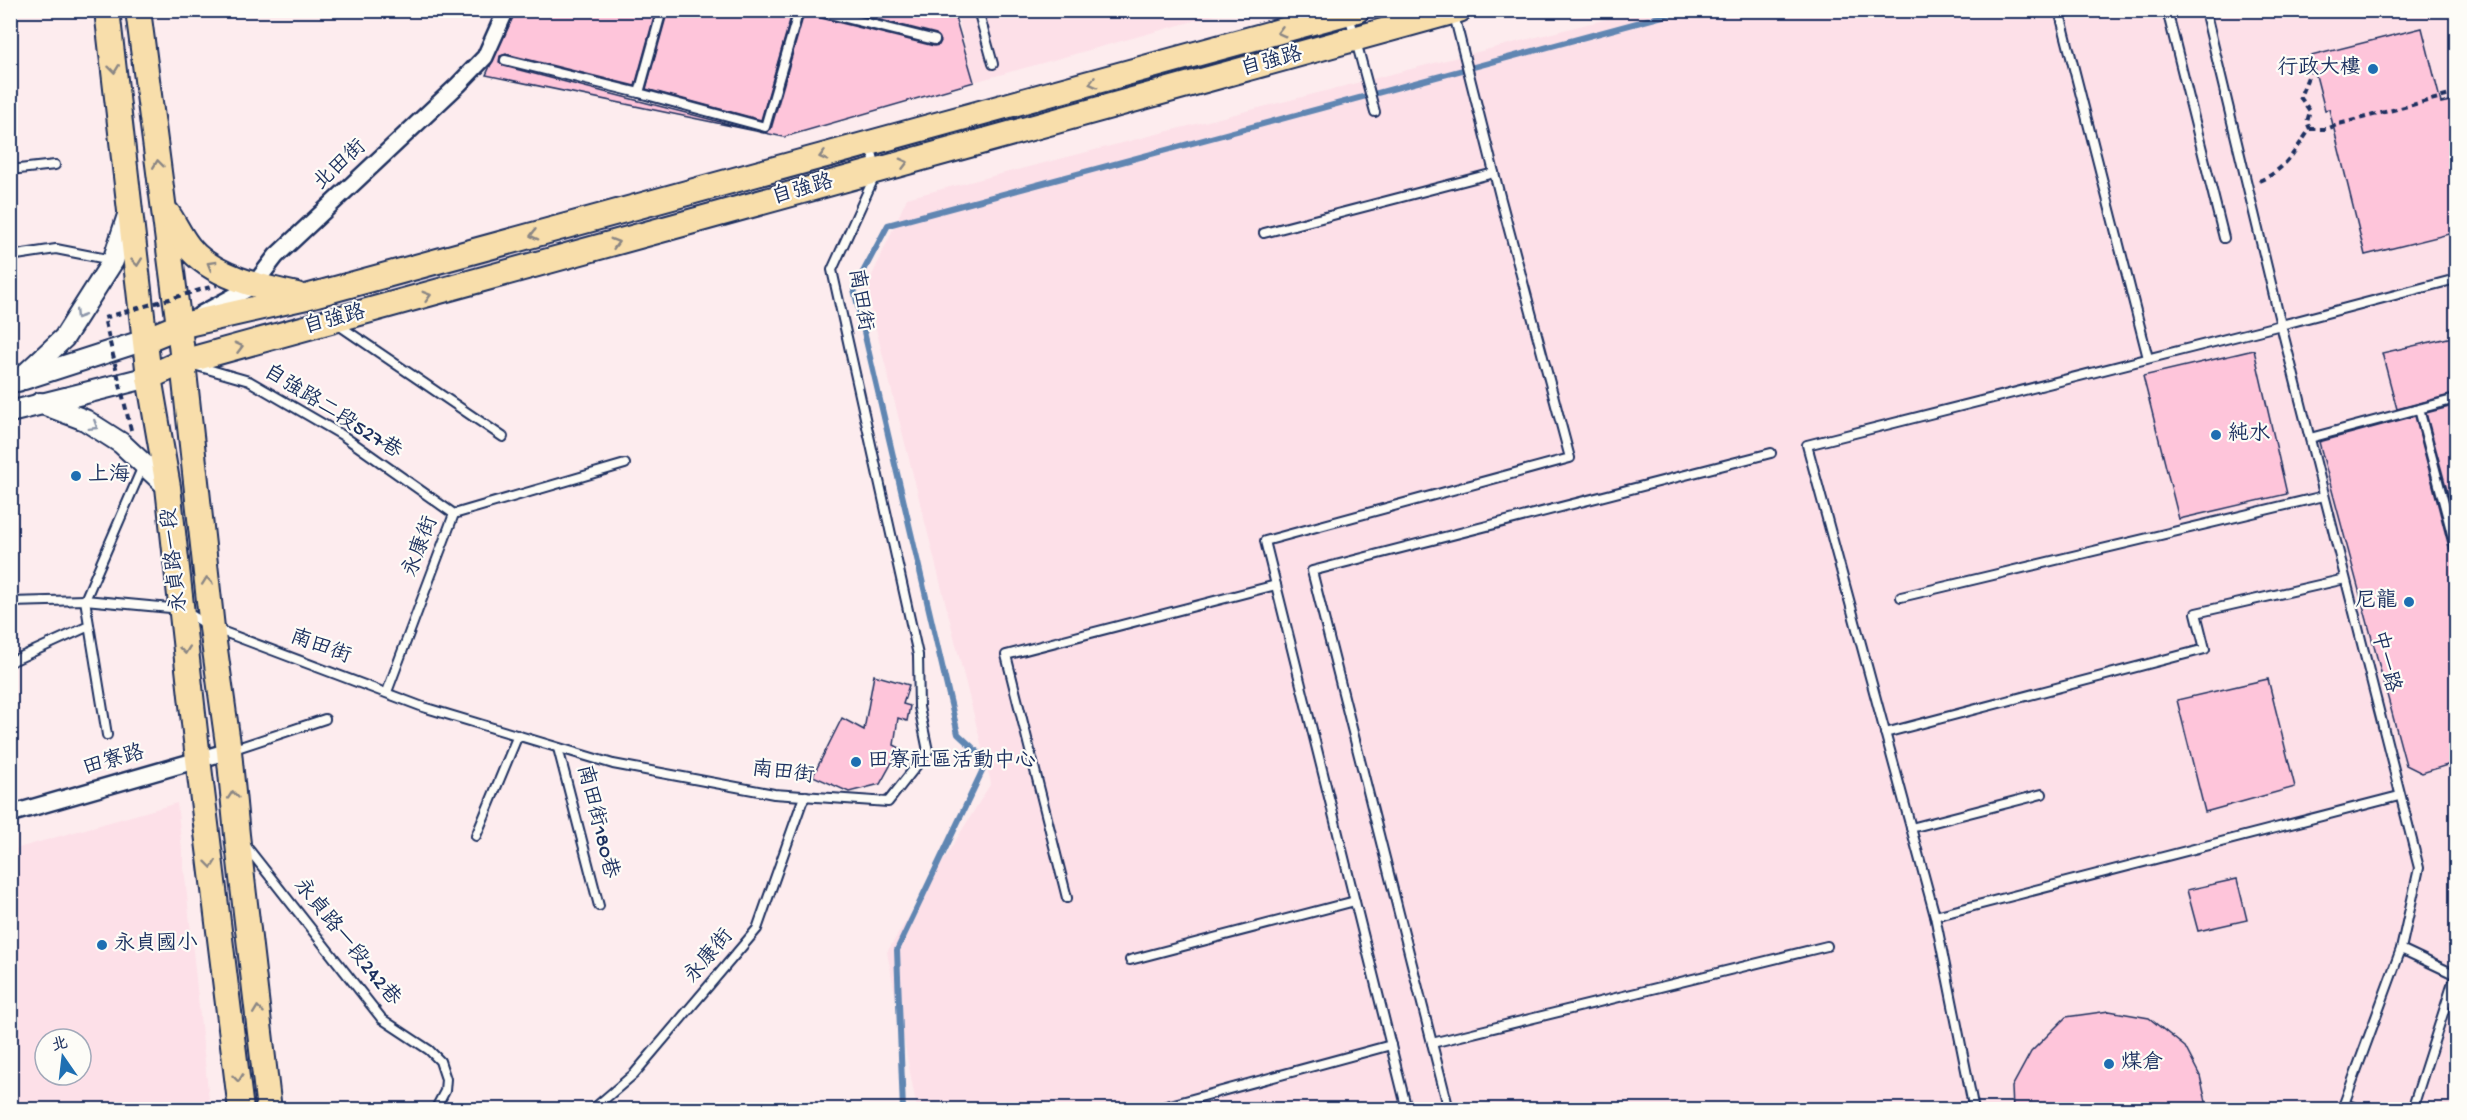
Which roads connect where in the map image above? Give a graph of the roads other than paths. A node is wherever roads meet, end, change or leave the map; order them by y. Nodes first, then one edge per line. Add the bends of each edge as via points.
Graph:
1 (107, 10) edge
2 (138, 10) edge
3 (506, 10) edge
4 (662, 10) edge
5 (799, 10) edge
6 (813, 10) edge
7 (978, 10) edge
8 (2058, 10) edge
9 (2167, 10) edge
10 (2205, 10) edge
11 (1455, 11) edge
12 (1353, 12) edge
13 (1357, 39) junction
14 (935, 40) dead end
15 (505, 60) dead end
16 (993, 64) dead end
17 (639, 93) junction
18 (1375, 112) dead end
19 (869, 144) junction
20 (55, 165) dead end
21 (10, 170) edge
22 (877, 171) junction
23 (1494, 173) junction
24 (163, 205) junction
25 (131, 206) junction
26 (1264, 233) dead end
27 (2224, 238) dead end
28 (10, 256) edge
29 (113, 261) junction
30 (2457, 279) edge
31 (253, 286) junction
32 (306, 297) junction
33 (333, 322) junction
34 (2281, 324) junction
35 (180, 326) junction
36 (145, 340) junction
37 (2148, 358) junction
38 (183, 362) junction
39 (149, 377) junction
40 (14, 382) edge
41 (2457, 399) edge
42 (40, 404) junction
43 (2419, 409) junction
44 (10, 412) edge
45 (503, 437) dead end
46 (2310, 438) junction
47 (1771, 453) dead end
48 (144, 463) junction
49 (624, 464) dead end
50 (168, 487) junction
51 (2324, 496) junction
52 (454, 514) junction
53 (2457, 549) edge
54 (2345, 579) junction
55 (1276, 585) junction
56 (1901, 597) dead end
57 (85, 600) junction
58 (10, 602) edge
59 (181, 609) junction
60 (89, 626) junction
61 (212, 628) junction
62 (10, 662) edge
63 (387, 692) junction
64 (325, 719) dead end
65 (1885, 733) junction
66 (107, 735) dead end
67 (518, 735) junction
68 (558, 748) junction
69 (229, 751) junction
70 (198, 759) junction
71 (2042, 794) dead end
72 (806, 796) junction
73 (2399, 796) junction
74 (10, 814) edge
75 (1911, 828) junction
76 (237, 835) junction
77 (476, 836) dead end
78 (1067, 898) dead end
79 (1355, 902) junction
80 (598, 906) dead end
81 (1935, 916) junction
82 (1827, 946) dead end
83 (2401, 949) junction
84 (1131, 960) dead end
85 (2456, 974) edge
86 (1432, 1043) junction
87 (262, 1045) junction
88 (1391, 1045) junction
89 (234, 1049) junction
90 (2342, 1107) edge
91 (242, 1110) edge
92 (269, 1110) edge
93 (435, 1110) edge
94 (591, 1110) edge
95 (1152, 1110) edge
96 (1407, 1110) edge
97 (1449, 1110) edge
98 (1974, 1110) edge
99 (2363, 1110) edge
100 (2412, 1110) edge

1 -> 25 main road, 永貞路一段
24 -> 2 main road
3 - 31 street, 北田街 via 485,57 276,256
4 - 17 lane
5 - 17 lane via 765,127
6 - 14 lane
7 - 16 lane
8 - 37 lane
9 - 27 lane
10 - 34 lane, 中一路
11 - 13 main road, 自強路
11 - 23 lane
12 - 13 lane
12 -> 19 main road, 自強路
13 - 18 lane
22 -> 13 main road, 自強路
15 - 17 lane
19 - 22 lane
19 -> 32 main road, 自強路
20 - 21 lane
33 -> 22 main road, 自強路
22 - 72 lane, 南田街 via 832,270 918,655 919,707 927,751 888,802
23 - 26 lane
23 - 55 lane via 1570,458 1265,541
31 -> 24 main road via 208,264 188,248
24 - 35 main road
25 - 29 street
25 -> 36 main road, 永貞路一段
28 - 29 lane via 56,249
29 -> 40 street via 64,338
30 - 34 lane
31 - 32 main road
31 - 35 street, 北田街
32 - 35 main road, 自強路
38 -> 33 main road, 自強路
33 - 45 lane
34 - 37 lane
34 - 46 lane, 中一路
35 - 36 main road, 自強路
35 - 38 main road, 永貞路一段
36 - 39 main road, 永貞路一段
36 - 40 street
37 - 65 lane via 1808,445
38 - 39 main road, 自強路
38 - 52 lane, 自強路二段527巷 via 249,381 342,435
61 -> 38 main road, 永貞路一段
39 - 42 street
39 - 50 main road, 永貞路一段
41 - 43 lane
42 - 44 street
42 -> 48 street via 85,420
43 - 46 lane
43 - 53 lane
46 - 51 lane, 中一路
47 - 86 lane via 1312,571
48 - 50 street
48 - 57 lane
49 - 52 lane, 永康街
50 - 59 main road, 永貞路一段
51 - 54 lane, 中一路
51 - 56 lane
52 - 63 lane, 永康街
54 - 65 lane via 2196,614 2205,649
54 - 73 lane, 中一路
55 - 78 lane via 1006,655
55 - 79 lane
57 - 58 lane, 南田街
57 - 59 lane, 南田街
57 - 60 lane
59 - 61 lane, 南田街
59 -> 70 main road, 永貞路一段
60 - 62 lane
60 - 66 lane
61 - 63 lane, 南田街
61 - 69 main road, 永貞路一段
63 - 67 lane, 南田街 via 423,707
64 - 69 lane
65 - 75 lane
67 - 68 lane, 南田街
67 - 77 lane
68 - 72 lane, 南田街 via 613,764 774,794
68 - 80 lane, 南田街180巷
69 - 70 street, 田寮路
76 -> 69 main road, 永貞路一段
70 - 74 street, 田寮路
70 -> 89 main road, 永貞路一段
71 - 75 lane
72 - 94 lane, 永康街 via 757,929 634,1074
73 - 81 lane
73 - 83 lane, 中一路 via 2419,868
75 - 81 lane
87 -> 76 main road, 永貞路一段
76 - 93 lane, 永貞路一段242巷 via 382,1019 440,1061 445,1090
79 - 84 lane
79 - 88 lane
81 - 98 lane
82 - 86 lane
83 - 85 lane
83 - 90 lane, 中一路
85 - 100 lane
86 - 97 lane
87 - 89 main road
87 - 92 main road, 永貞路一段
88 - 95 lane
88 - 96 lane
89 -> 91 main road, 永貞路一段
90 - 99 lane

